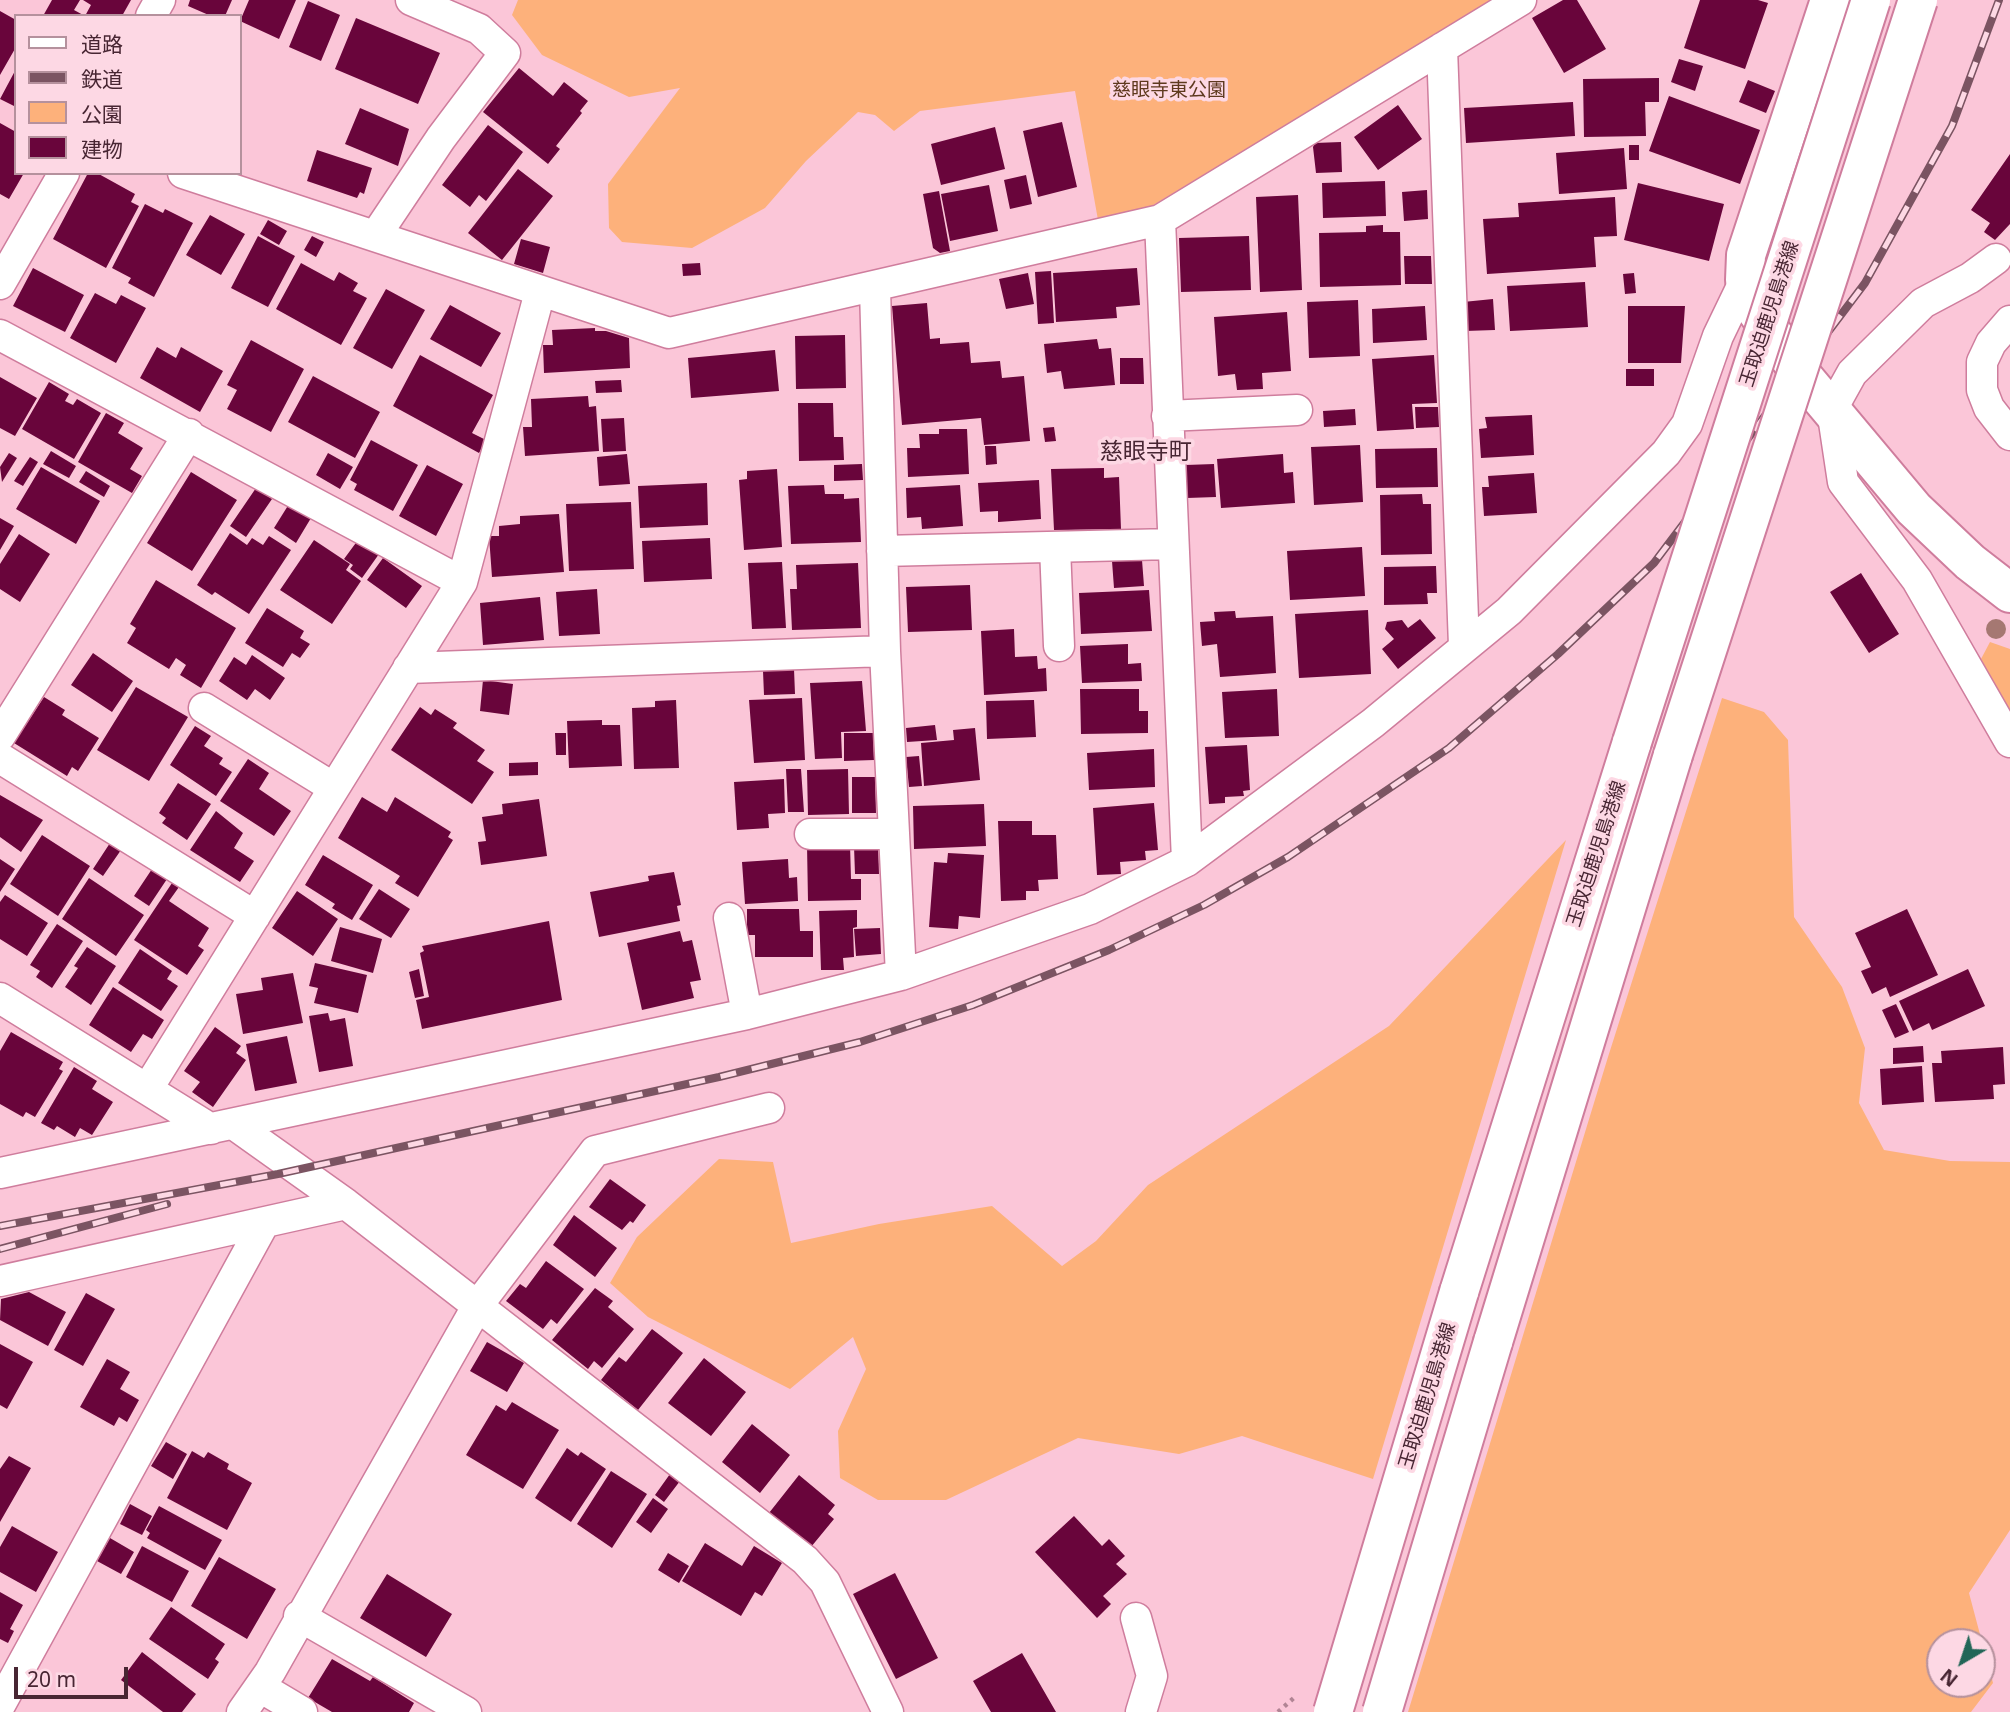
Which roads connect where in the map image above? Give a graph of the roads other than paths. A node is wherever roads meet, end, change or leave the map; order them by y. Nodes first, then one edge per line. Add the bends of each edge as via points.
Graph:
1 (411, 0) edge
2 (1521, 0) edge
3 (1830, 0) edge
4 (1871, 0) edge
5 (1918, 0) edge
6 (1442, 48) junction
7 (63, 175) edge
8 (189, 175) edge
9 (1160, 220) junction
10 (376, 235) junction
11 (1997, 259) dead end
12 (1745, 280) junction
13 (0, 284) edge
14 (875, 288) junction
15 (540, 292) junction
16 (2010, 321) edge
17 (0, 335) edge
18 (1832, 409) junction
19 (1297, 411) dead end
20 (1167, 416) junction
21 (189, 434) junction
22 (2010, 435) edge
23 (1172, 544) junction
24 (1055, 547) junction
25 (882, 551) junction
26 (461, 582) junction
27 (2010, 593) edge
28 (1059, 646) dead end
29 (1464, 646) junction
30 (885, 651) junction
31 (408, 668) junction
32 (204, 708) dead end
33 (0, 736) edge
34 (2010, 742) edge
35 (0, 758) edge
36 (334, 788) junction
37 (810, 834) dead end
38 (894, 834) junction
39 (1187, 861) junction
40 (255, 916) junction
41 (729, 918) dead end
42 (901, 975) junction
43 (0, 998) edge
44 (747, 1014) junction
45 (148, 1088) junction
46 (769, 1108) dead end
47 (223, 1127) junction
48 (0, 1173) edge
49 (346, 1204) junction
50 (264, 1223) junction
51 (0, 1282) edge
52 (478, 1305) junction
53 (299, 1616) junction
54 (1136, 1618) dead end
55 (260, 1687) junction
56 (0, 1705) edge
57 (242, 1712) edge
58 (302, 1712) edge
59 (466, 1712) edge
60 (888, 1712) edge
61 (1140, 1712) edge
62 (1333, 1712) edge
63 (1382, 1712) edge

1 - 10 street via 479,29 505,53
2 - 6 street
3 - 12 main road via 1746,255
4 - 62 main road, 玉取迫鹿児島港線, bridge via 1459,1292
5 - 63 main road, bridge via 1673,755
6 - 9 street
6 - 29 street
7 - 13 street
8 - 10 street
9 - 14 street
9 - 20 street
10 - 15 street
11 - 18 street via 1923,303 1852,373
12 - 18 main road via 1773,337
12 - 29 street via 1678,439 1509,611
14 - 15 street via 669,333
14 - 25 street
15 - 26 street
16 - 22 street via 1982,362 1982,390 1989,408
17 - 21 street
18 - 27 main road via 1914,509
18 - 34 street via 1843,482 1917,580
19 - 20 street
20 - 23 street
21 - 26 street
21 - 33 street
23 - 24 street
23 - 39 street
24 - 25 street
24 - 28 street
25 - 30 street
26 - 31 street
29 - 39 street via 1373,723
30 - 31 street
30 - 38 street
31 - 36 street
32 - 36 street
35 - 40 street
36 - 40 street
37 - 38 street
38 - 42 street
39 - 42 street via 1090,909
40 - 45 street
41 - 44 street
42 - 44 street
43 - 45 street
44 - 47 street
45 - 47 street
46 - 52 street via 594,1151
47 - 48 street
47 - 49 street
49 - 50 street
49 - 52 street
50 - 51 street
50 - 56 street
52 - 53 street
52 - 60 street via 805,1560 825,1582
53 - 55 street
53 - 59 street
54 - 61 street via 1152,1676
55 - 57 street
55 - 58 street

